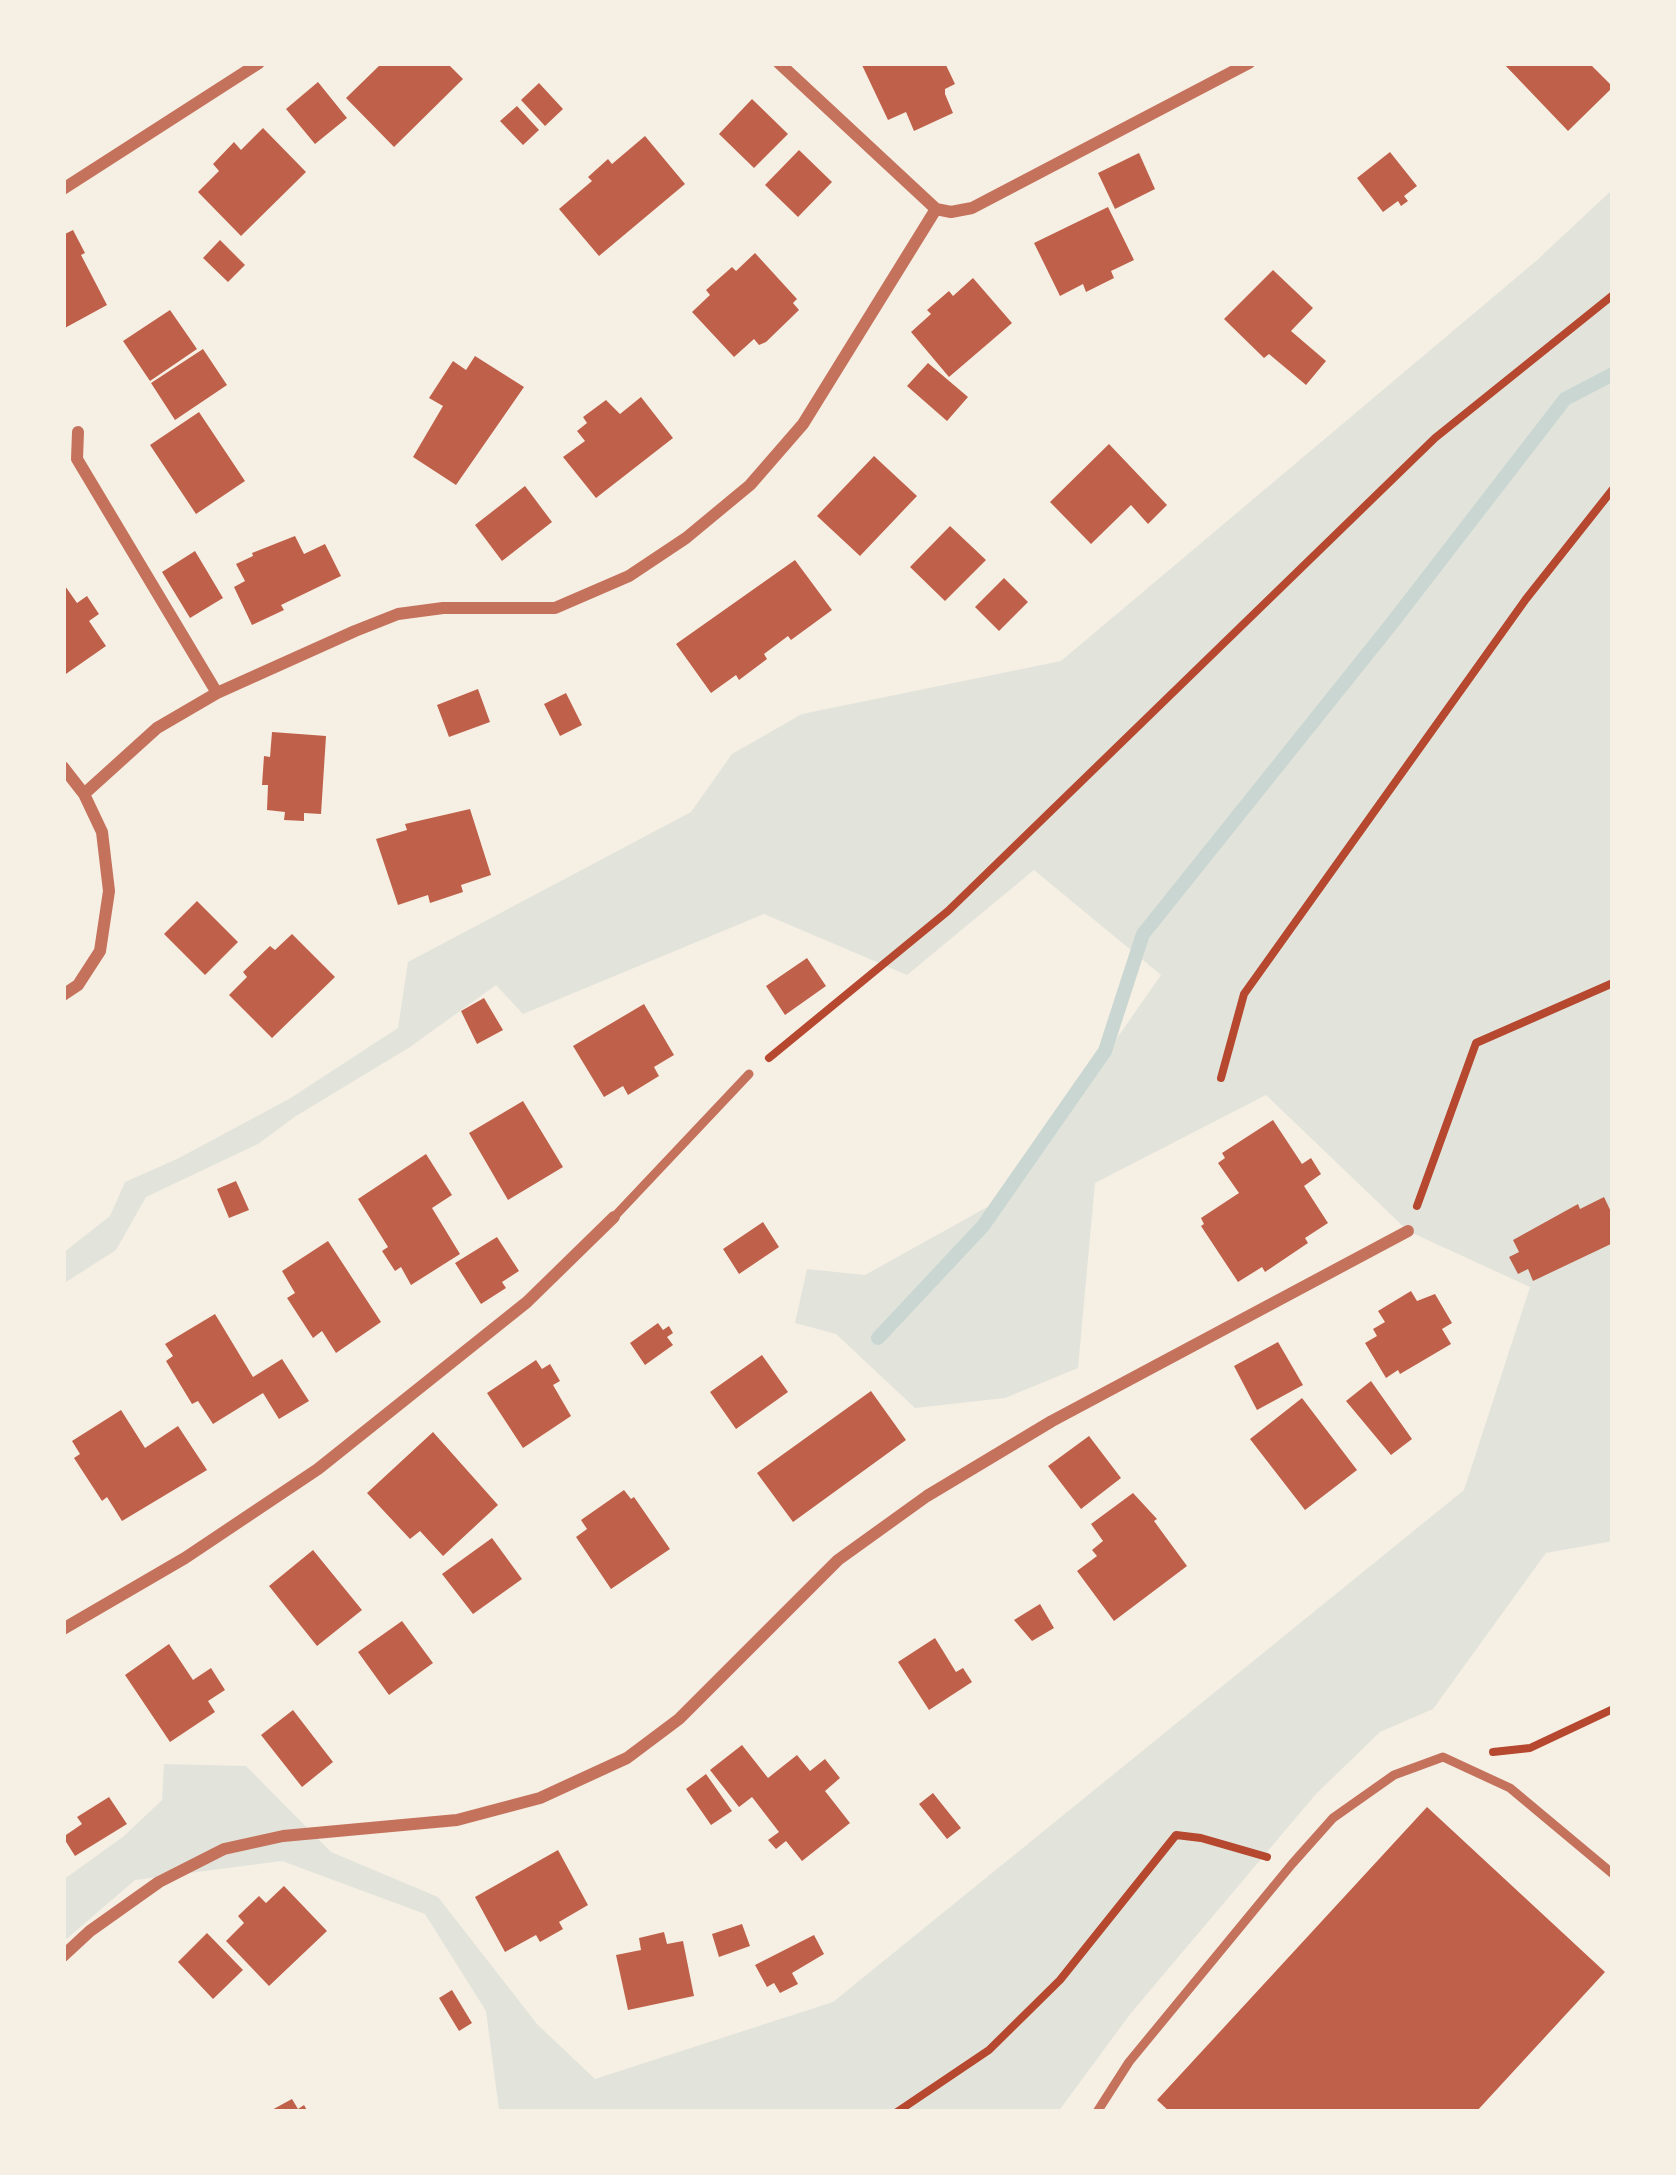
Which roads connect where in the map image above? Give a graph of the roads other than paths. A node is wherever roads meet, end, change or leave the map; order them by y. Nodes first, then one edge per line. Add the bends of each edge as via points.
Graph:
1 (259, 63) edge
2 (779, 63) edge
3 (1249, 63) edge
4 (63, 189) edge
5 (936, 209) junction
6 (78, 432) dead end
7 (217, 693) junction
8 (63, 767) edge
9 (84, 794) junction
10 (63, 995) edge
11 (749, 1074) road end
12 (614, 1217) joint
13 (1408, 1231) road end
14 (63, 1629) edge
15 (1613, 1874) edge
16 (63, 1956) edge
17 (1096, 2112) edge

1 - 4 street
2 - 5 street
3 - 5 street via 972,208
5 - 7 street via 781,453 730,504 648,564 555,608 398,614
6 - 7 street via 76,459
7 - 9 street via 147,735
8 - 9 street
9 - 10 street via 108,861 106,934 94,965
11 - 12 lane
12 - 14 street via 527,1302 318,1469
13 - 16 street via 927,1496 825,1572 696,1703 628,1758 540,1798 473,1816 224,1849 159,1882
15 - 17 lane via 1510,1788 1443,1757 1394,1775 1333,1818 1292,1864

